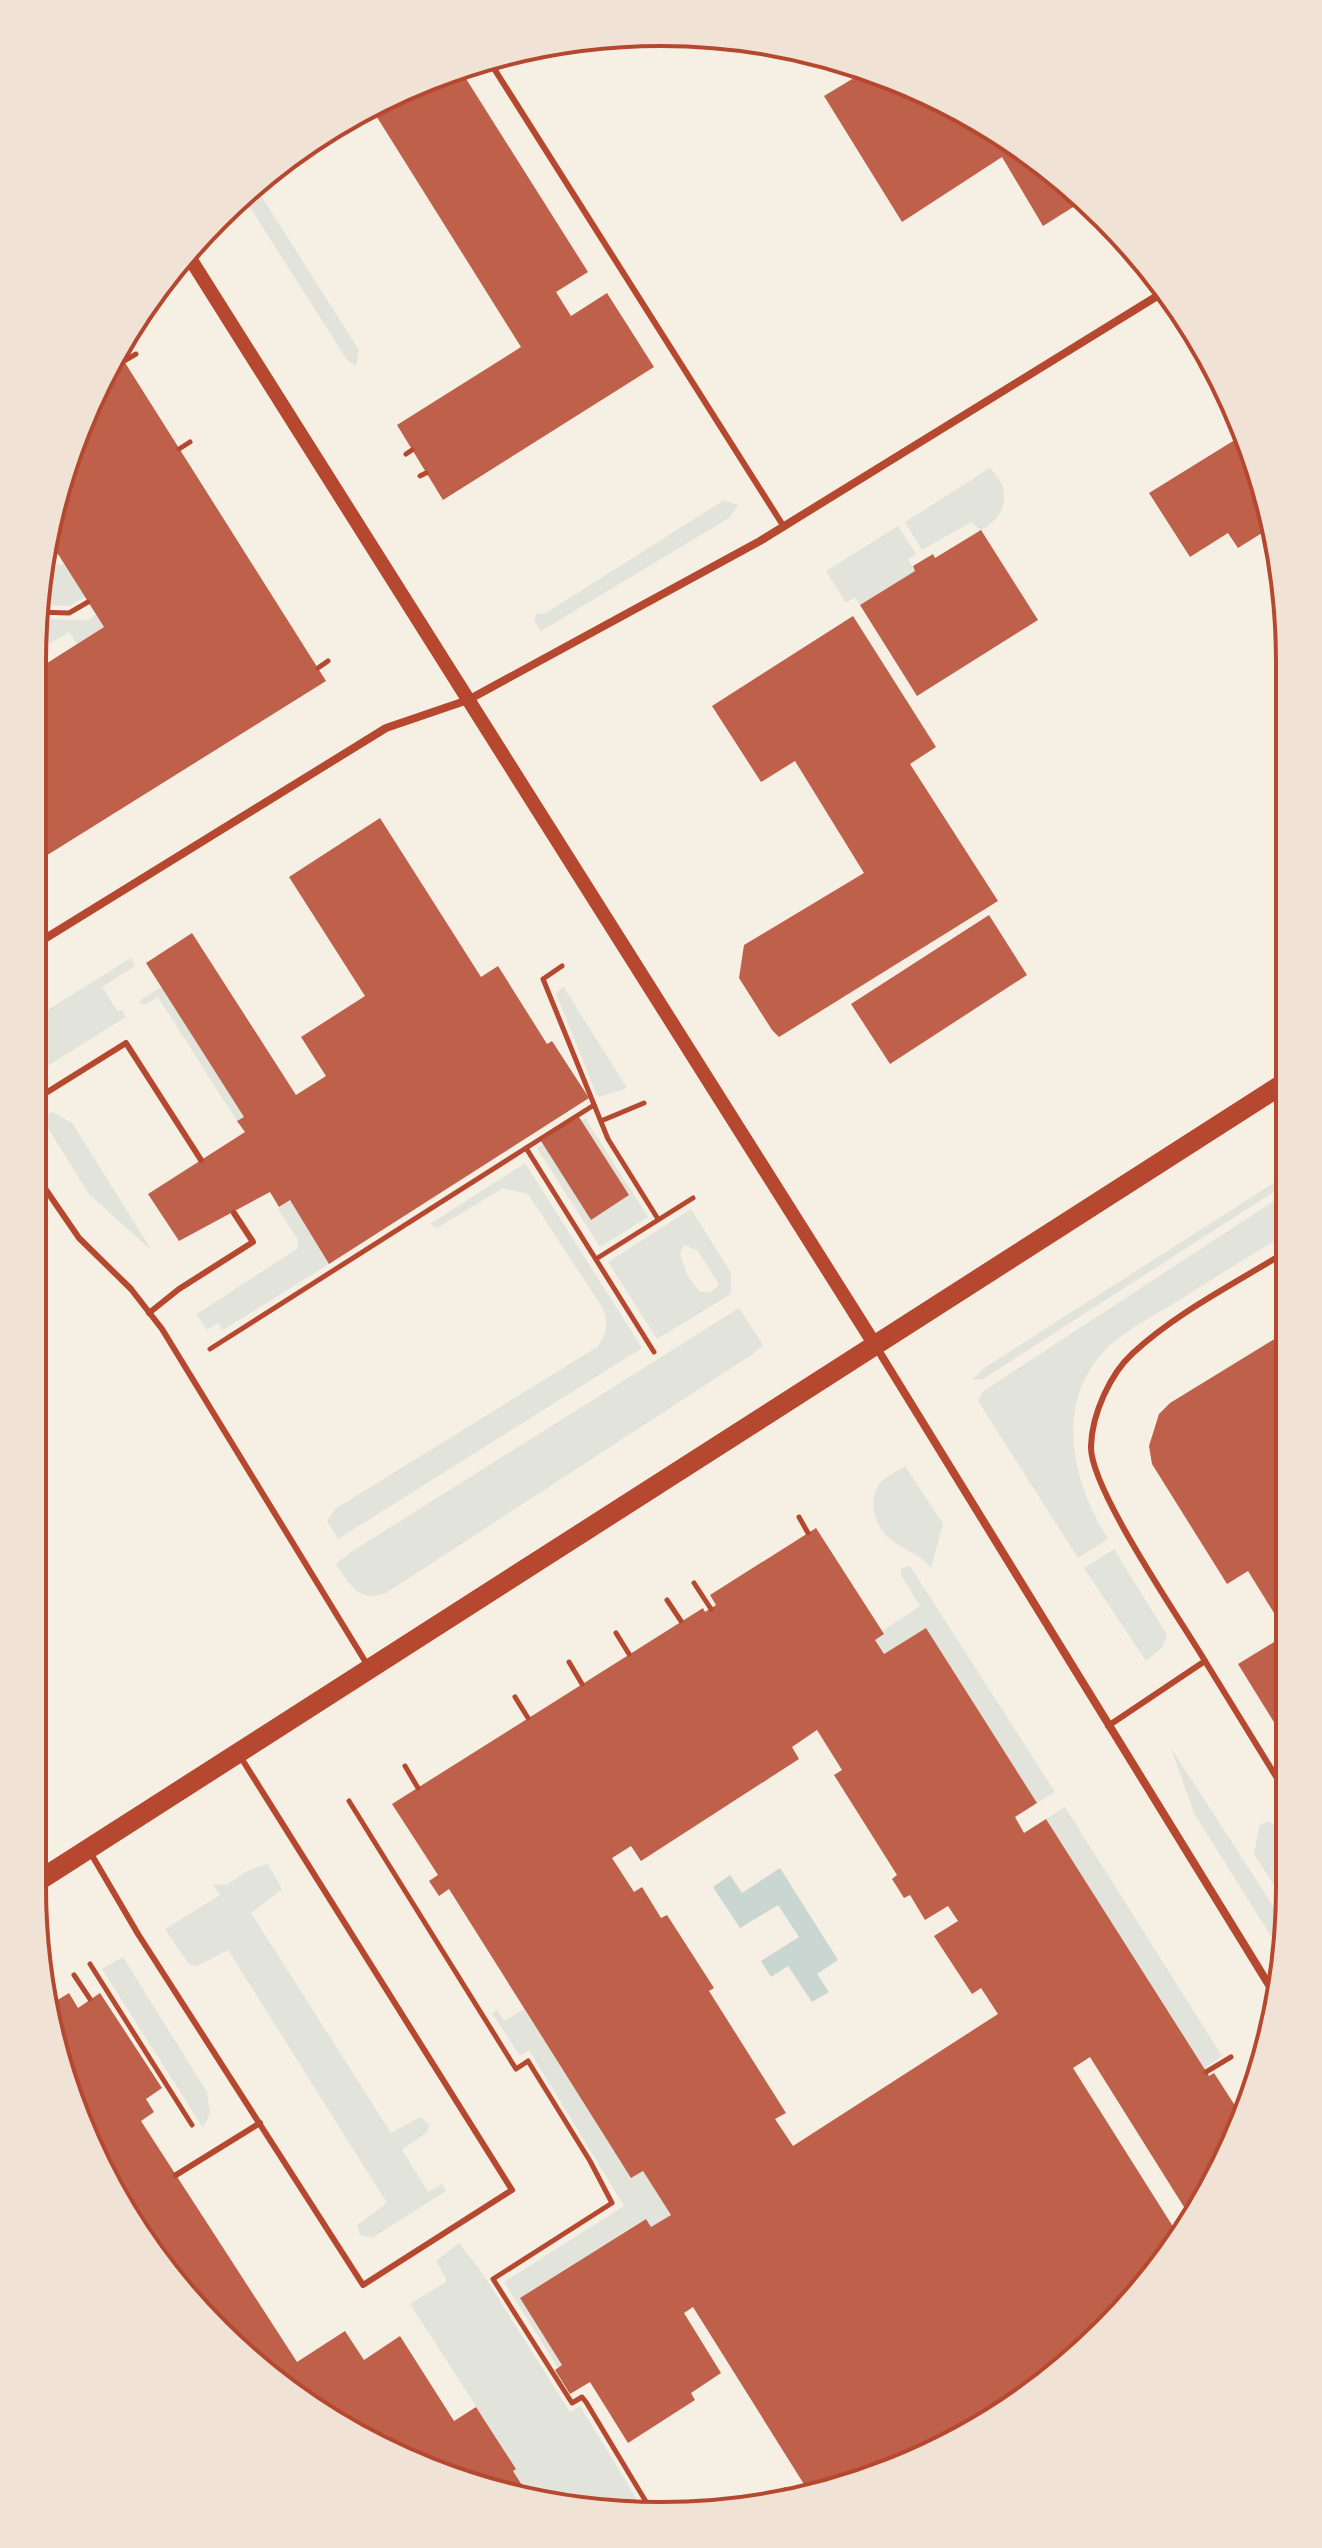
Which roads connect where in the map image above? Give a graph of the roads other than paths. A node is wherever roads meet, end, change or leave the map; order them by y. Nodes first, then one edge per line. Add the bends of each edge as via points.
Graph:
1 (495, 69) edge
2 (193, 263) edge
3 (1156, 297) edge
4 (784, 527) junction
5 (468, 700) junction
6 (46, 938) edge
7 (1276, 1088) edge
8 (46, 1093) edge
9 (201, 1160) dead end
10 (46, 1190) edge
11 (234, 1213) dead end
12 (1276, 1258) edge
13 (149, 1313) junction
14 (875, 1345) junction
15 (1205, 1661) junction
16 (370, 1669) junction
17 (1108, 1726) junction
18 (239, 1753) junction
19 (1276, 1776) edge
20 (88, 1850) junction
21 (46, 1876) edge
22 (1268, 1984) edge
23 (260, 2123) junction
24 (176, 2175) dead end

1 - 4 lane
2 - 5 street
3 - 4 street
4 - 5 street
5 - 6 street via 386,728
5 - 14 street
7 - 14 main road
8 - 9 lane via 126,1043
10 - 13 lane via 79,1238
11 - 13 lane via 253,1242
12 - 15 lane via 1130,1355 1111,1381 1090,1447 1100,1487
13 - 16 lane via 207,1397
14 - 16 main road
14 - 17 street
15 - 17 lane
15 - 19 lane
16 - 18 main road
17 - 22 street
18 - 20 main road
18 - 23 lane via 512,2190 363,2285
20 - 21 main road
20 - 23 lane
23 - 24 lane

